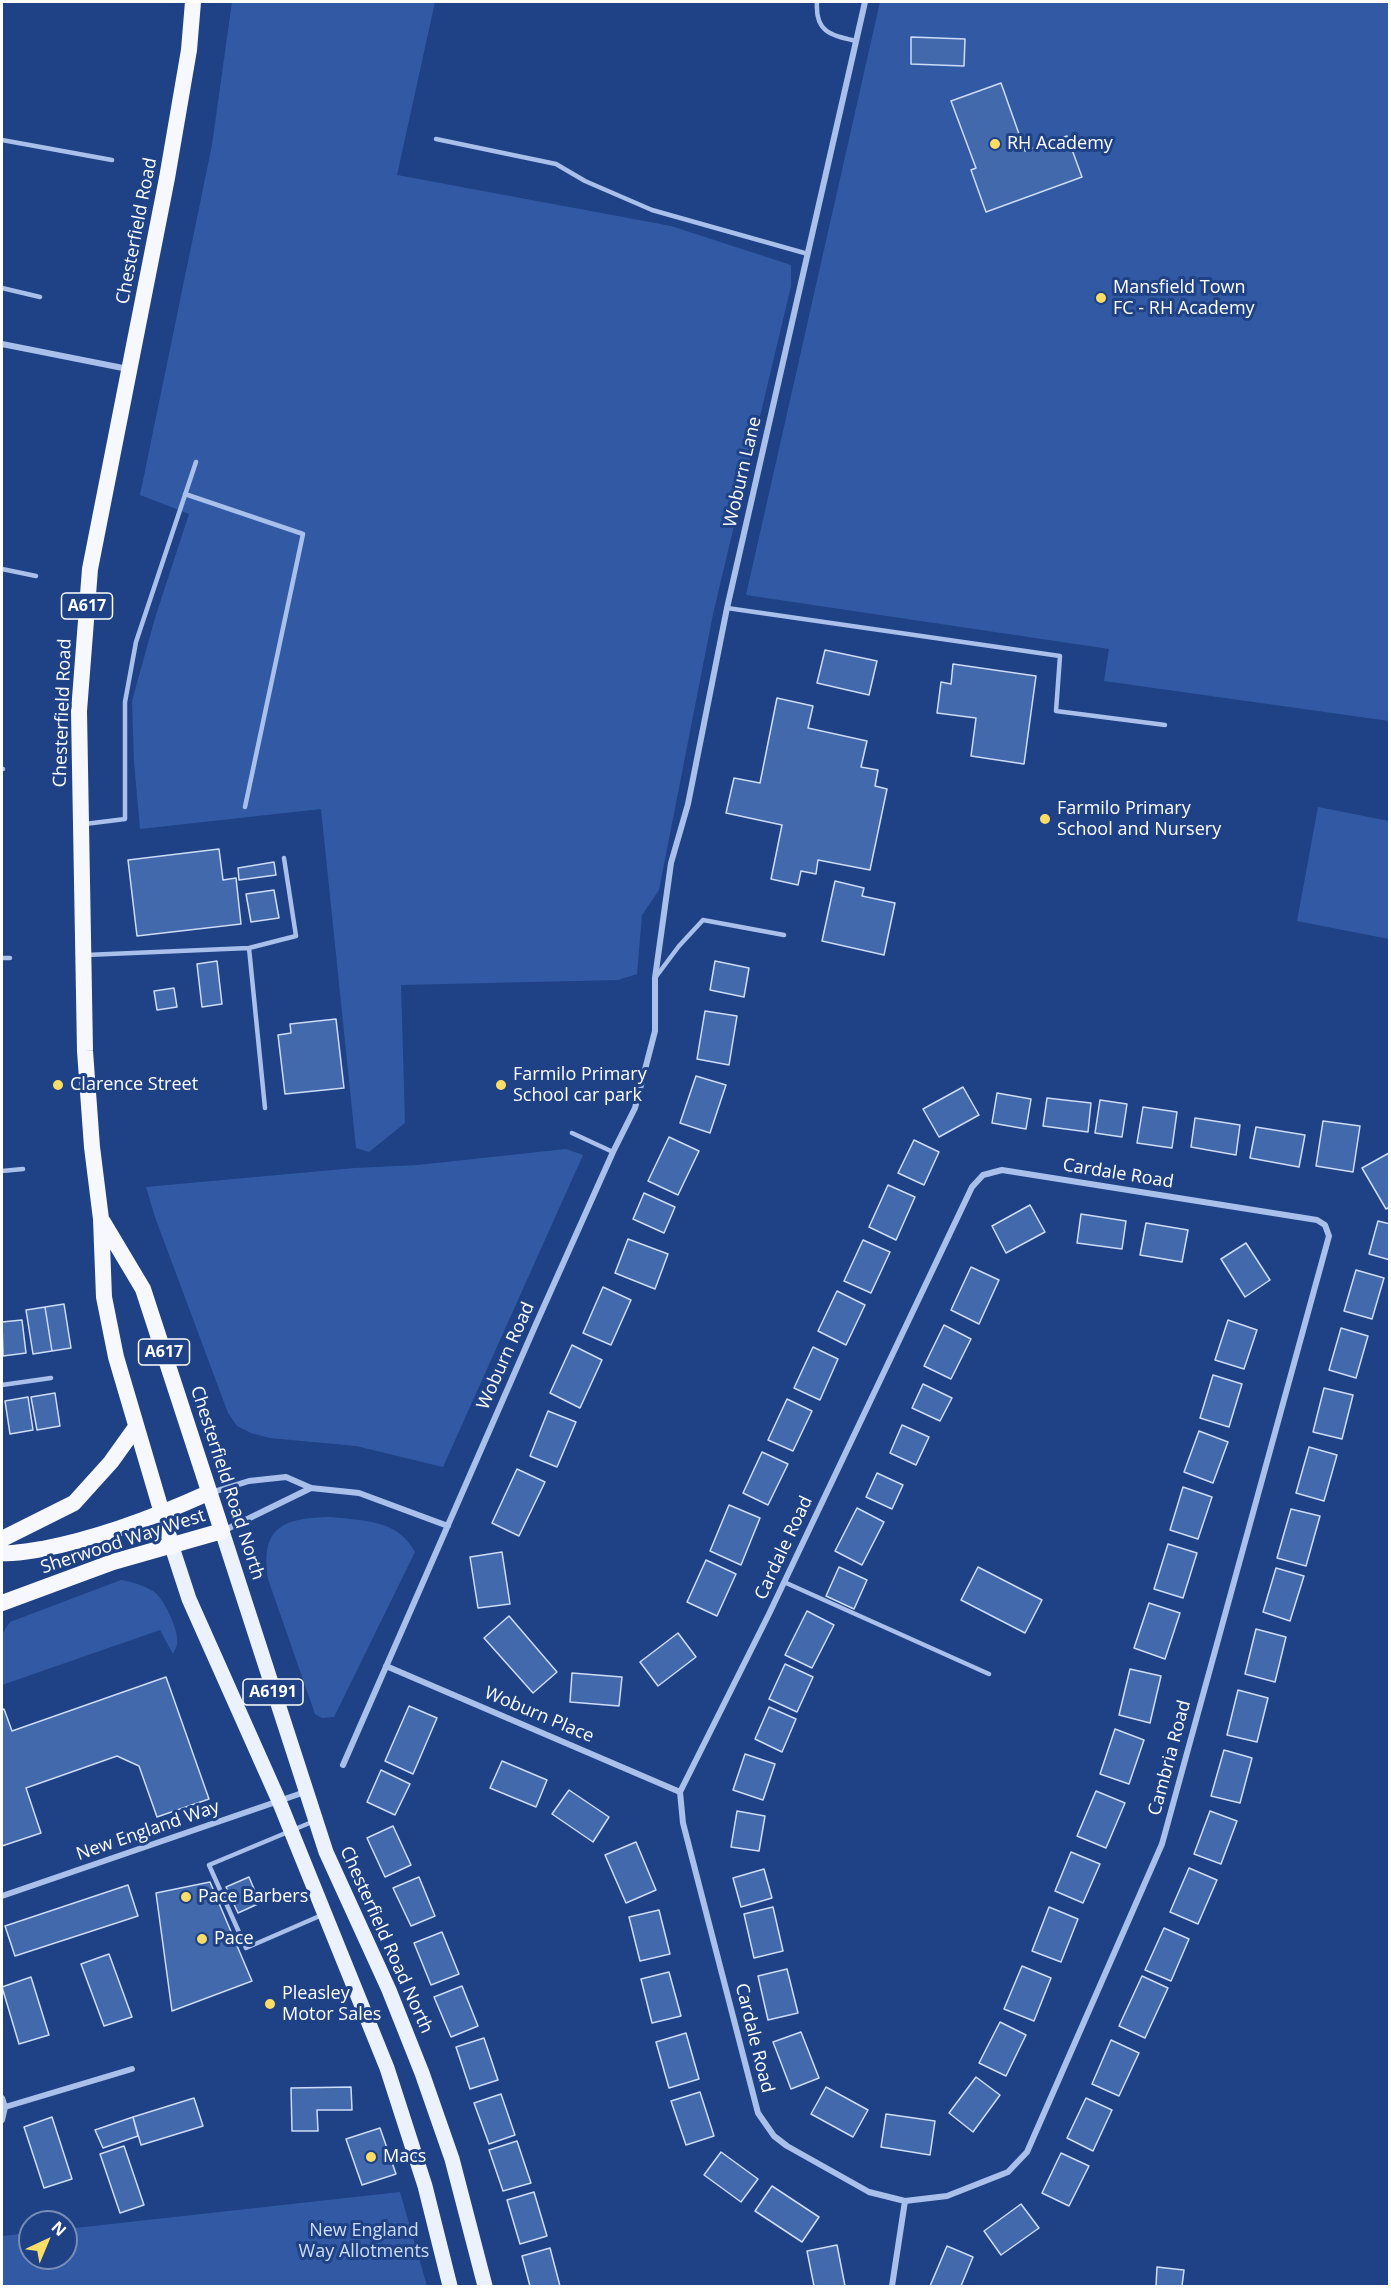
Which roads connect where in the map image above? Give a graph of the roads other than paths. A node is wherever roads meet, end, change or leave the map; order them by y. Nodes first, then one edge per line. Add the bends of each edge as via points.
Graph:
1 (193, 2) edge
2 (817, 2) edge
3 (865, 2) edge
4 (856, 41) junction
5 (436, 139) dead end
6 (2, 140) edge
7 (112, 160) dead end
8 (808, 254) junction
9 (2, 288) edge
10 (40, 297) dead end
11 (2, 344) edge
12 (129, 370) junction
13 (196, 462) dead end
14 (185, 494) junction
15 (2, 569) edge
16 (36, 576) dead end
17 (728, 608) junction
18 (1165, 725) dead end
19 (245, 807) dead end
20 (80, 825) junction
21 (284, 858) dead end
22 (784, 935) dead end
23 (249, 948) junction
24 (659, 950) joint
25 (83, 955) junction
26 (2, 958) edge
27 (10, 958) dead end
28 (655, 978) junction
29 (265, 1108) dead end
30 (573, 1133) dead end
31 (613, 1152) junction
32 (24, 1169) dead end
33 (2, 1171) edge
34 (101, 1219) junction
35 (1325, 1225) joint
36 (51, 1378) dead end
37 (2, 1385) edge
38 (136, 1427) junction
39 (311, 1488) junction
40 (208, 1493) junction
41 (162, 1514) junction
42 (448, 1526) junction
43 (222, 1531) junction
44 (2, 1539) edge
45 (172, 1546) junction
46 (2, 1553) edge
47 (784, 1582) junction
48 (2, 1604) edge
49 (386, 1666) junction
50 (989, 1674) dead end
51 (343, 1765) dead end
52 (305, 1792) junction
53 (680, 1792) junction
54 (279, 1801) junction
55 (315, 1821) junction
56 (290, 1830) junction
57 (2, 1896) edge
58 (325, 1914) junction
59 (132, 2069) dead end
60 (2, 2098) edge
61 (4, 2106) junction
62 (2, 2120) edge
63 (905, 2201) junction
64 (450, 2286) edge
65 (485, 2286) edge
66 (892, 2286) edge

1 - 12 highway, Chesterfield Road / A617 via 170,166
2 - 4 lane via 817,18 822,27 830,35
3 - 4 street, Woburn Lane
4 - 8 street, Woburn Lane
5 - 8 lane via 556,164 652,210
6 - 7 lane
8 - 17 street, Woburn Lane
9 - 10 lane
11 - 12 street
12 - 20 highway, Chesterfield Road / A617 via 90,569 79,711
13 - 14 lane
14 - 19 lane via 303,534
14 - 20 lane via 136,642 125,702 125,819
15 - 16 lane
17 - 18 lane via 1060,656 1056,711
17 - 24 street, Woburn Lane via 688,804 671,863
20 - 25 highway, Chesterfield Road / A617
21 - 23 lane via 296,936
22 - 28 lane via 703,920
23 - 25 lane
23 - 29 lane
24 - 28 street, Woburn Road
25 - 34 highway, Chesterfield Road / A617 via 89,1115
26 - 27 lane
28 - 31 street, Woburn Road via 656,1031 635,1108
30 - 31 lane
31 - 42 street, Woburn Road
32 - 33 lane
34 - 38 highway, A617 via 104,1297
34 - 40 highway, Chesterfield Road North / A617 via 143,1289
35 - 47 street, Cardale Road via 1317,1220 1002,1170 983,1175 972,1187
35 - 63 street, Cambria Road via 1329,1236 1162,1844 1027,2152 1008,2172 946,2196
36 - 37 lane
38 - 41 highway, A617
38 - 44 highway via 74,1503
39 - 40 street via 286,1478 249,1481
39 - 42 street via 359,1493
39 - 43 street
40 - 41 highway, Sherwood Way West
40 - 43 highway, Chesterfield Road North / A617
41 - 45 highway, A617
41 - 46 highway, Sherwood Way West via 69,1544
42 - 49 street, Woburn Road
43 - 45 highway, Sherwood Way West
43 - 52 main road, Chesterfield Road North / A6191
45 - 48 highway, Sherwood Way West via 113,1562
45 - 54 main road, A6191 via 189,1599
47 - 50 lane
47 - 53 street, Cardale Road
49 - 51 street, Woburn Road
49 - 53 street, Woburn Place
52 - 54 street, New England Way
52 - 55 main road, Chesterfield Road North / A6191
53 - 63 street, Cardale Road via 684,1823 758,2113 774,2136 787,2146 869,2192
54 - 56 main road, A6191
54 - 57 street, New England Way
55 - 56 lane
55 - 65 main road, Chesterfield Road North / A6191 via 422,2073 452,2159
56 - 58 main road, A6191
56 - 58 lane via 209,1865 246,1948
58 - 64 main road, A6191 via 387,2068 425,2187
59 - 61 street
60 - 61 street
61 - 62 street
63 - 66 street

